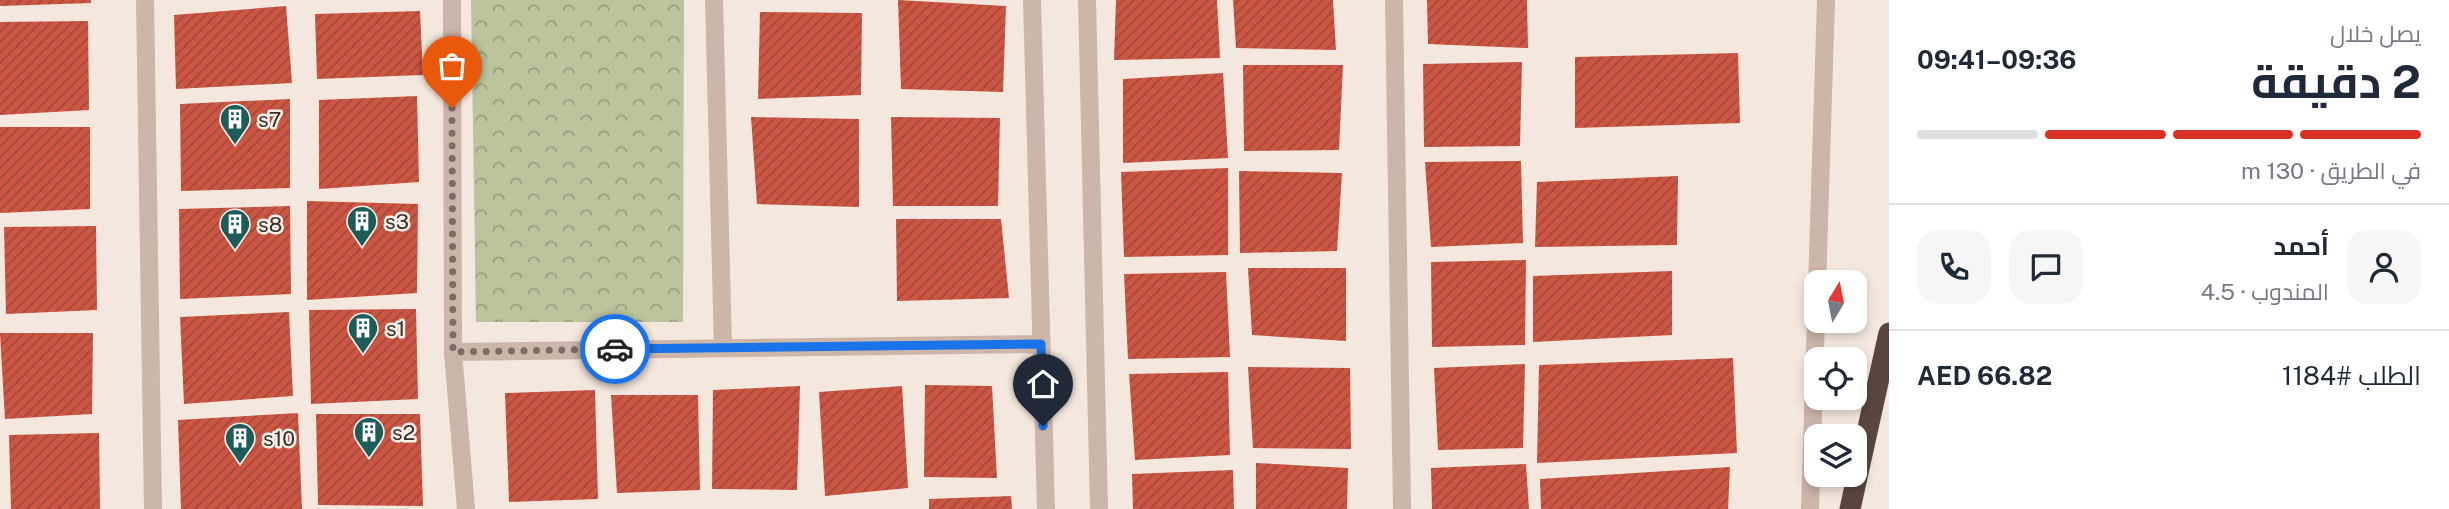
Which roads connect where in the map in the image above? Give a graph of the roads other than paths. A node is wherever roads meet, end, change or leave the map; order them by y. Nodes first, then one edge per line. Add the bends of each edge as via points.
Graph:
1 (145, 0) edge
2 (452, 0) edge
3 (714, 0) edge
4 (1032, 0) edge
5 (1087, 0) edge
6 (1394, 0) edge
7 (1826, 0) edge
8 (1889, 333) edge
9 (1041, 344) junction
10 (723, 347) junction
11 (453, 352) junction
12 (153, 509) edge
13 (466, 509) edge
14 (1045, 509) edge
15 (1099, 509) edge
16 (1402, 509) edge
17 (1810, 509) edge
18 (1850, 509) edge

1 - 12 street
2 - 11 street
3 - 10 street
4 - 9 street
5 - 15 street
6 - 16 street
7 - 17 street
8 - 18 highway
9 - 10 street
9 - 14 street
10 - 11 street
11 - 13 street

